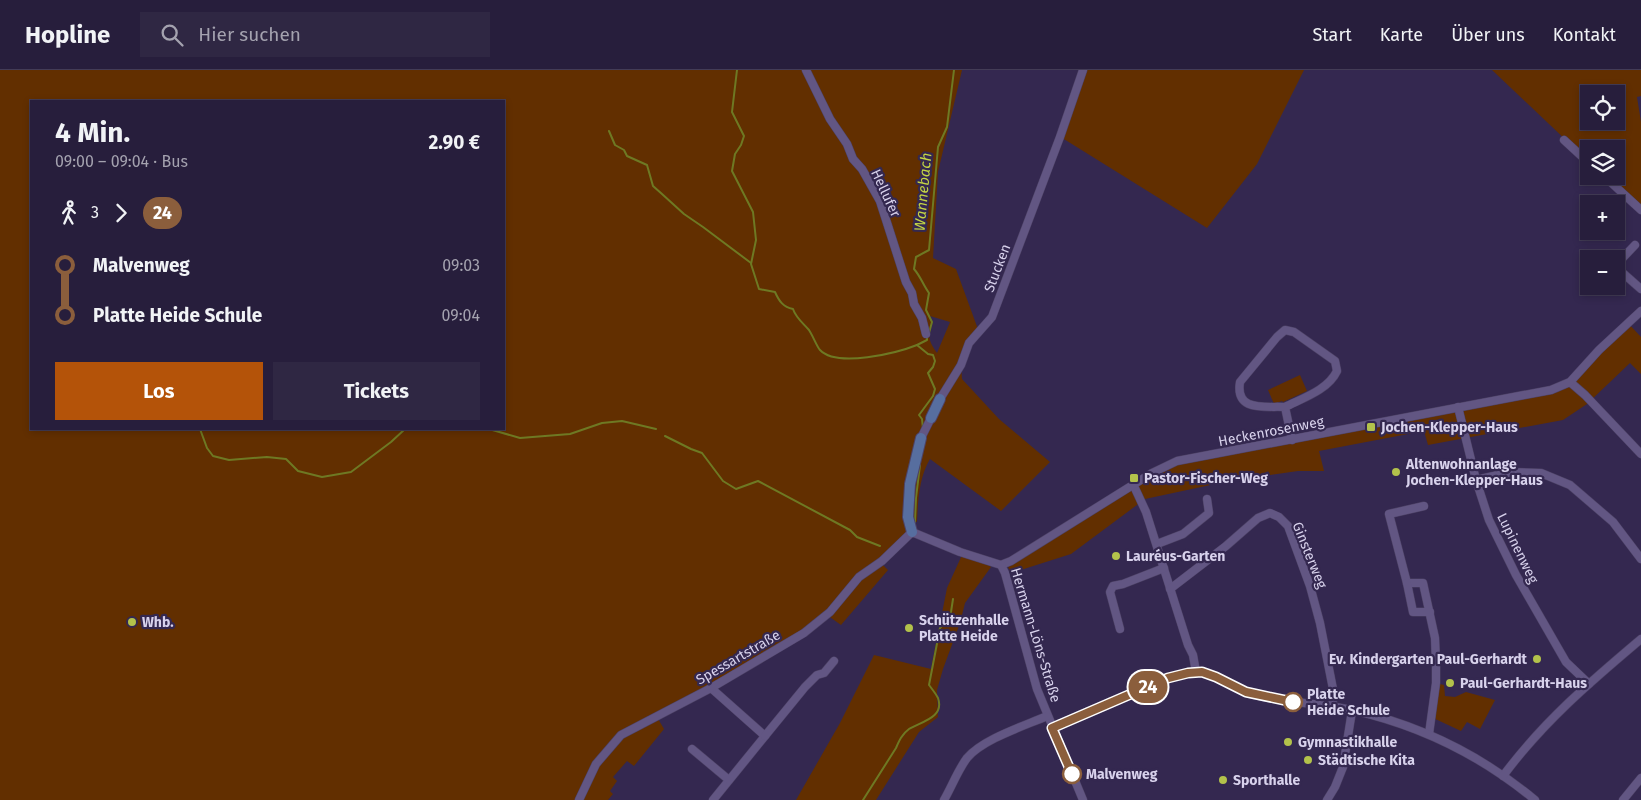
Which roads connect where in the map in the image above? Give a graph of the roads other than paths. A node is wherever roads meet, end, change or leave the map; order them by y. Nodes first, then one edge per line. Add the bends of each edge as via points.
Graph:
1 (806, 70) edge
2 (1083, 70) edge
3 (1564, 140) dead end
4 (1580, 155) edge
5 (1614, 185) edge
6 (1641, 210) edge
7 (1635, 244) dead end
8 (1625, 256) edge
9 (1625, 274) edge
10 (1641, 289) edge
11 (1641, 311) edge
12 (926, 334) dead end
13 (1570, 382) junction
14 (940, 399) joint
15 (1285, 407) junction
16 (1458, 407) junction
17 (930, 418) joint
18 (921, 438) joint
19 (1292, 440) junction
20 (1641, 454) edge
21 (1476, 480) junction
22 (1133, 484) junction
23 (1207, 499) dead end
24 (1424, 506) dead end
25 (912, 532) junction
26 (1157, 544) junction
27 (1641, 559) edge
28 (1001, 565) junction
29 (1164, 568) junction
30 (1407, 583) junction
31 (1170, 589) junction
32 (1430, 612) junction
33 (1120, 629) dead end
34 (1641, 639) edge
35 (834, 661) dead end
36 (1196, 672) junction
37 (1589, 684) junction
38 (711, 688) junction
39 (1332, 707) junction
40 (1352, 710) junction
41 (1047, 716) junction
42 (1052, 728) junction
43 (1429, 734) junction
44 (765, 736) junction
45 (692, 750) dead end
46 (1503, 776) junction
47 (1641, 778) edge
48 (729, 780) junction
49 (579, 800) edge
50 (713, 800) edge
51 (944, 800) edge
52 (1083, 800) edge
53 (1327, 800) edge
54 (1535, 800) edge
55 (1623, 800) edge

1 - 12 street, Hellufer via 830,119 880,201
2 - 14 street, Stucken via 992,318 970,343
3 - 4 street
5 - 6 street
7 - 8 street
9 - 10 street
11 - 13 street
13 - 16 street, Heckenrosenweg via 1551,390
13 - 20 street
14 - 17 street
15 - 15 street via 1323,387 1337,371 1334,361 1294,332 1286,330 1240,382 1239,392 1242,400 1250,406
15 - 19 street
16 - 19 street, Heckenrosenweg
16 - 21 street, Lupinenweg
17 - 18 street
18 - 25 street via 910,484 908,516
19 - 22 street, Heckenrosenweg via 1178,461
21 - 27 street via 1511,472 1541,473 1570,485 1613,522
21 - 37 street, Lupinenweg via 1490,520 1516,575 1566,662
22 - 26 street
22 - 28 street, Heckenrosenweg
23 - 26 street via 1209,513 1183,534
24 - 30 street via 1389,514
25 - 28 street, Hermann-Löns-Straße
25 - 38 street, Spessartstraße via 859,578 830,612 804,634
26 - 29 street
28 - 41 street, Hermann-Löns-Straße
29 - 31 street
29 - 33 street via 1113,586 1110,592
30 - 32 street via 1423,584
30 - 32 street via 1413,612
31 - 36 street
31 - 39 street, Ginsterweg via 1258,518 1270,513 1279,517 1288,526 1310,586 1334,694
32 - 43 street via 1435,638 1436,683
34 - 37 street
35 - 44 street via 824,673 816,675
36 - 39 street via 1208,674 1253,695
36 - 42 street via 1168,678
37 - 46 street via 1542,729
38 - 44 street
38 - 49 street, Spessartstraße via 621,735 596,764
39 - 40 street
40 - 43 street
40 - 53 street via 1343,767
41 - 42 street, Hermann-Löns-Straße
41 - 51 street via 976,750 964,764
42 - 52 street, Hermann-Löns-Straße
43 - 46 street
44 - 48 street
45 - 48 street
46 - 54 street
47 - 55 street
48 - 50 street

